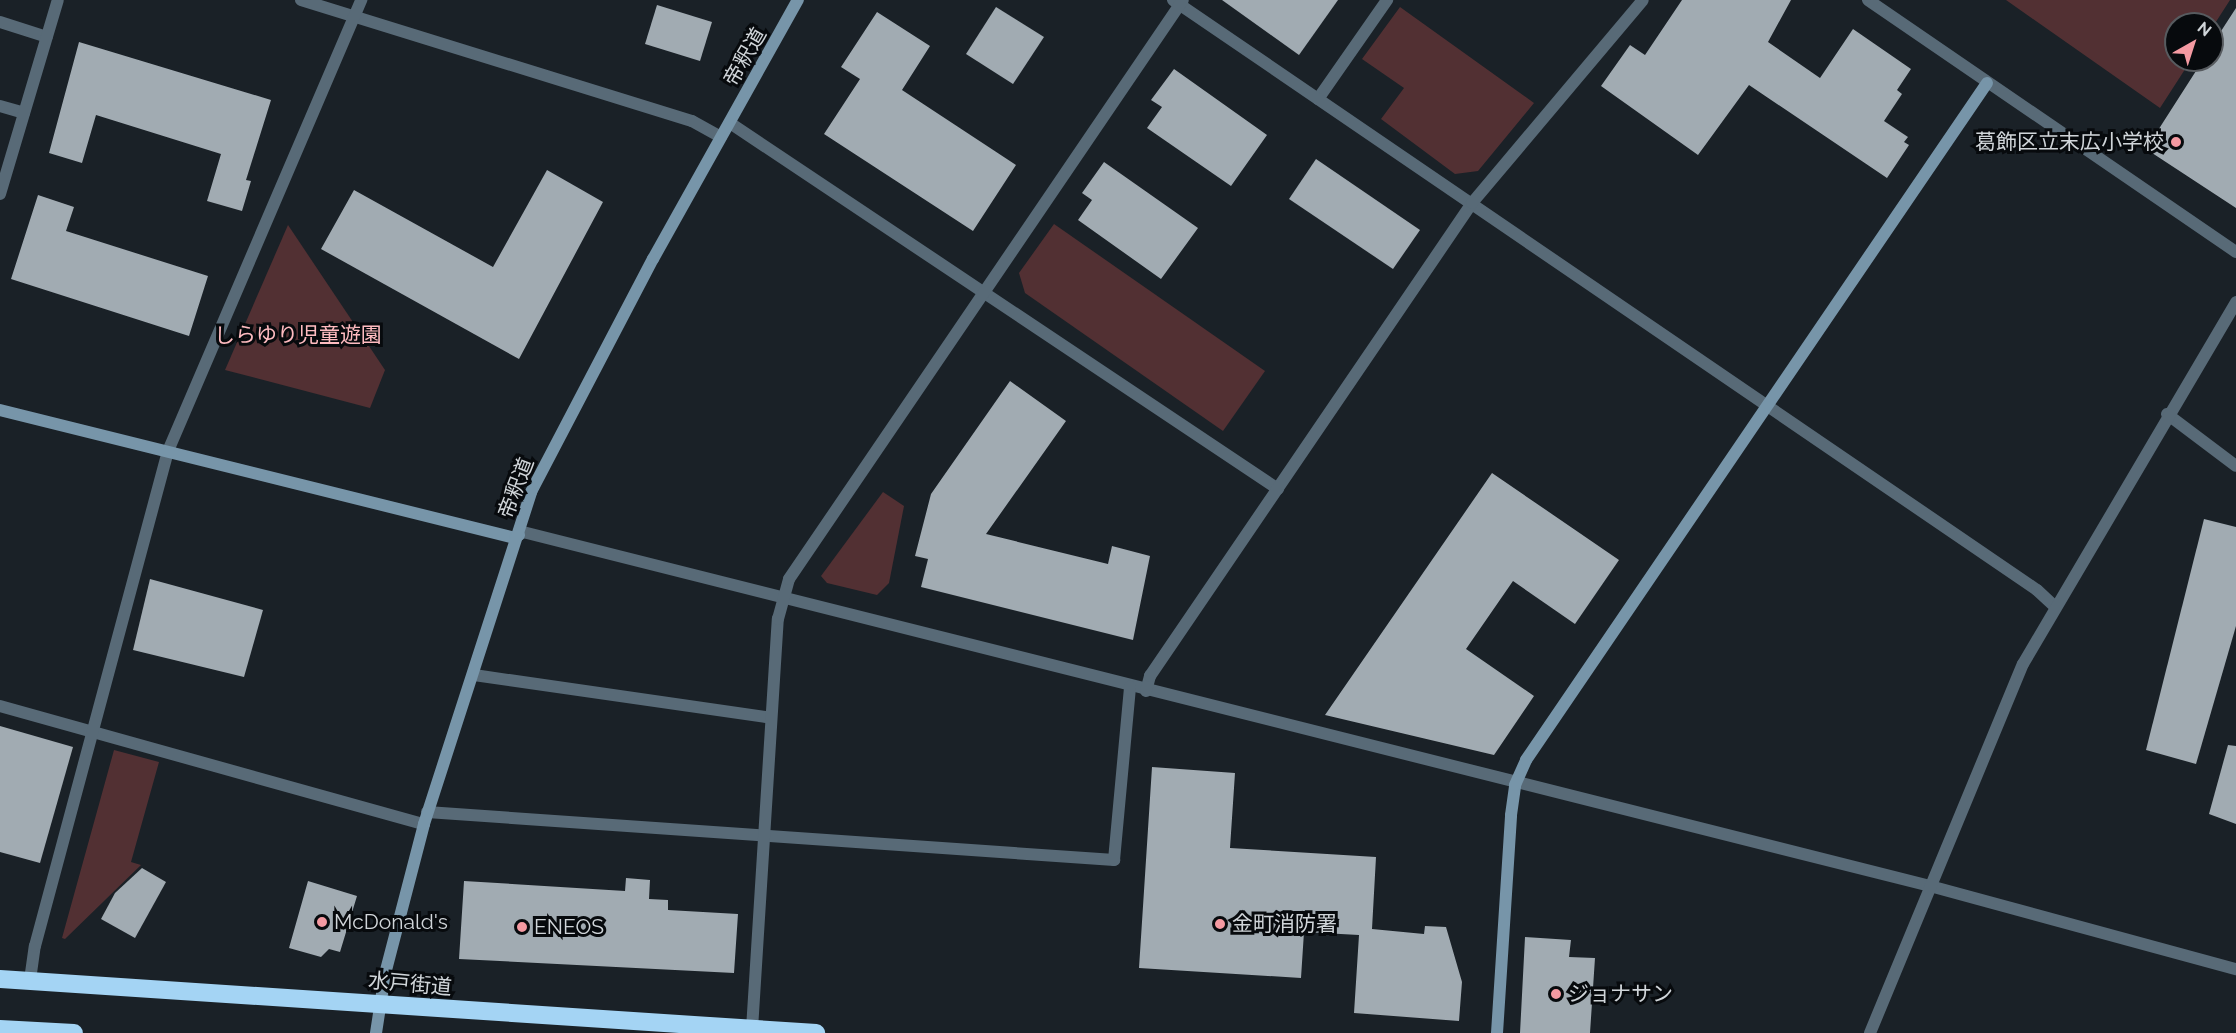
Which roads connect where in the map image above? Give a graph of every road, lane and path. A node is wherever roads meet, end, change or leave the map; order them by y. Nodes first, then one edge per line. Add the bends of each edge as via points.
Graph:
1 (58, 0) edge
2 (301, 0) edge
3 (361, 0) edge
4 (798, 0) edge
5 (1387, 0) edge
6 (1643, 0) edge
7 (1868, 0) edge
8 (1179, 2) edge
9 (354, 16) junction
10 (0, 22) edge
11 (47, 37) junction
12 (1987, 83) junction
13 (1318, 99) junction
14 (0, 106) edge
15 (24, 113) junction
16 (730, 123) junction
17 (721, 137) junction
18 (0, 194) edge
19 (1472, 203) junction
20 (2236, 252) edge
21 (984, 295) junction
22 (2236, 302) edge
23 (1765, 406) junction
24 (0, 410) edge
25 (2167, 414) junction
26 (168, 451) junction
27 (2236, 466) edge
28 (1278, 489) junction
29 (519, 535) junction
30 (781, 599) junction
31 (2054, 606) junction
32 (474, 675) junction
33 (1130, 687) junction
34 (1146, 691) junction
35 (0, 706) edge
36 (771, 718) junction
37 (92, 733) junction
38 (1515, 785) junction
39 (426, 819) junction
40 (762, 836) junction
41 (1930, 886) junction
42 (2236, 969) edge
43 (0, 979) edge
44 (30, 980) junction
45 (380, 1004) junction
46 (0, 1029) edge
47 (752, 1029) junction
48 (74, 1033) edge
49 (376, 1033) edge
50 (816, 1033) edge
51 (1497, 1033) edge
52 (1870, 1033) edge

1 - 11 street
2 - 9 street
3 - 9 street
4 - 16 street, 帝釈道
5 - 13 street
6 - 19 street
7 - 12 street
8 - 13 street
8 - 21 street
9 - 17 street via 692,121
9 - 26 street
10 - 11 street
11 - 15 street
12 - 20 street
12 - 23 street
13 - 19 street
14 - 15 street
15 - 18 street
16 - 17 street, 帝釈道
16 - 21 street
17 - 29 street, 帝釈道 via 582,389 531,492
19 - 23 street
19 - 28 street
21 - 28 street
21 - 30 street via 789,579
22 - 25 street
23 - 31 street
23 - 38 street via 1526,760
24 - 26 street
25 - 27 street
25 - 31 street via 2077,575
26 - 29 street via 515,538
26 - 37 street
28 - 34 street via 1150,676
29 - 30 street via 523,532
29 - 32 street, 帝釈道
30 - 33 street
30 - 36 street
31 - 41 street via 2022,664
32 - 36 street
32 - 39 street, 帝釈道
33 - 34 street
33 - 40 street via 1114,860
34 - 38 street
35 - 37 street
36 - 40 street
37 - 39 street
37 - 44 street via 35,946
38 - 41 street
38 - 51 street
39 - 40 street
39 - 45 street, 帝釈道
40 - 47 street
41 - 42 street
41 - 52 street
43 - 44 highway, 水戸街道
44 - 45 highway, 水戸街道
45 - 47 highway, 水戸街道
45 - 49 street, 帝釈道
46 - 48 highway
47 - 50 highway, 水戸街道

